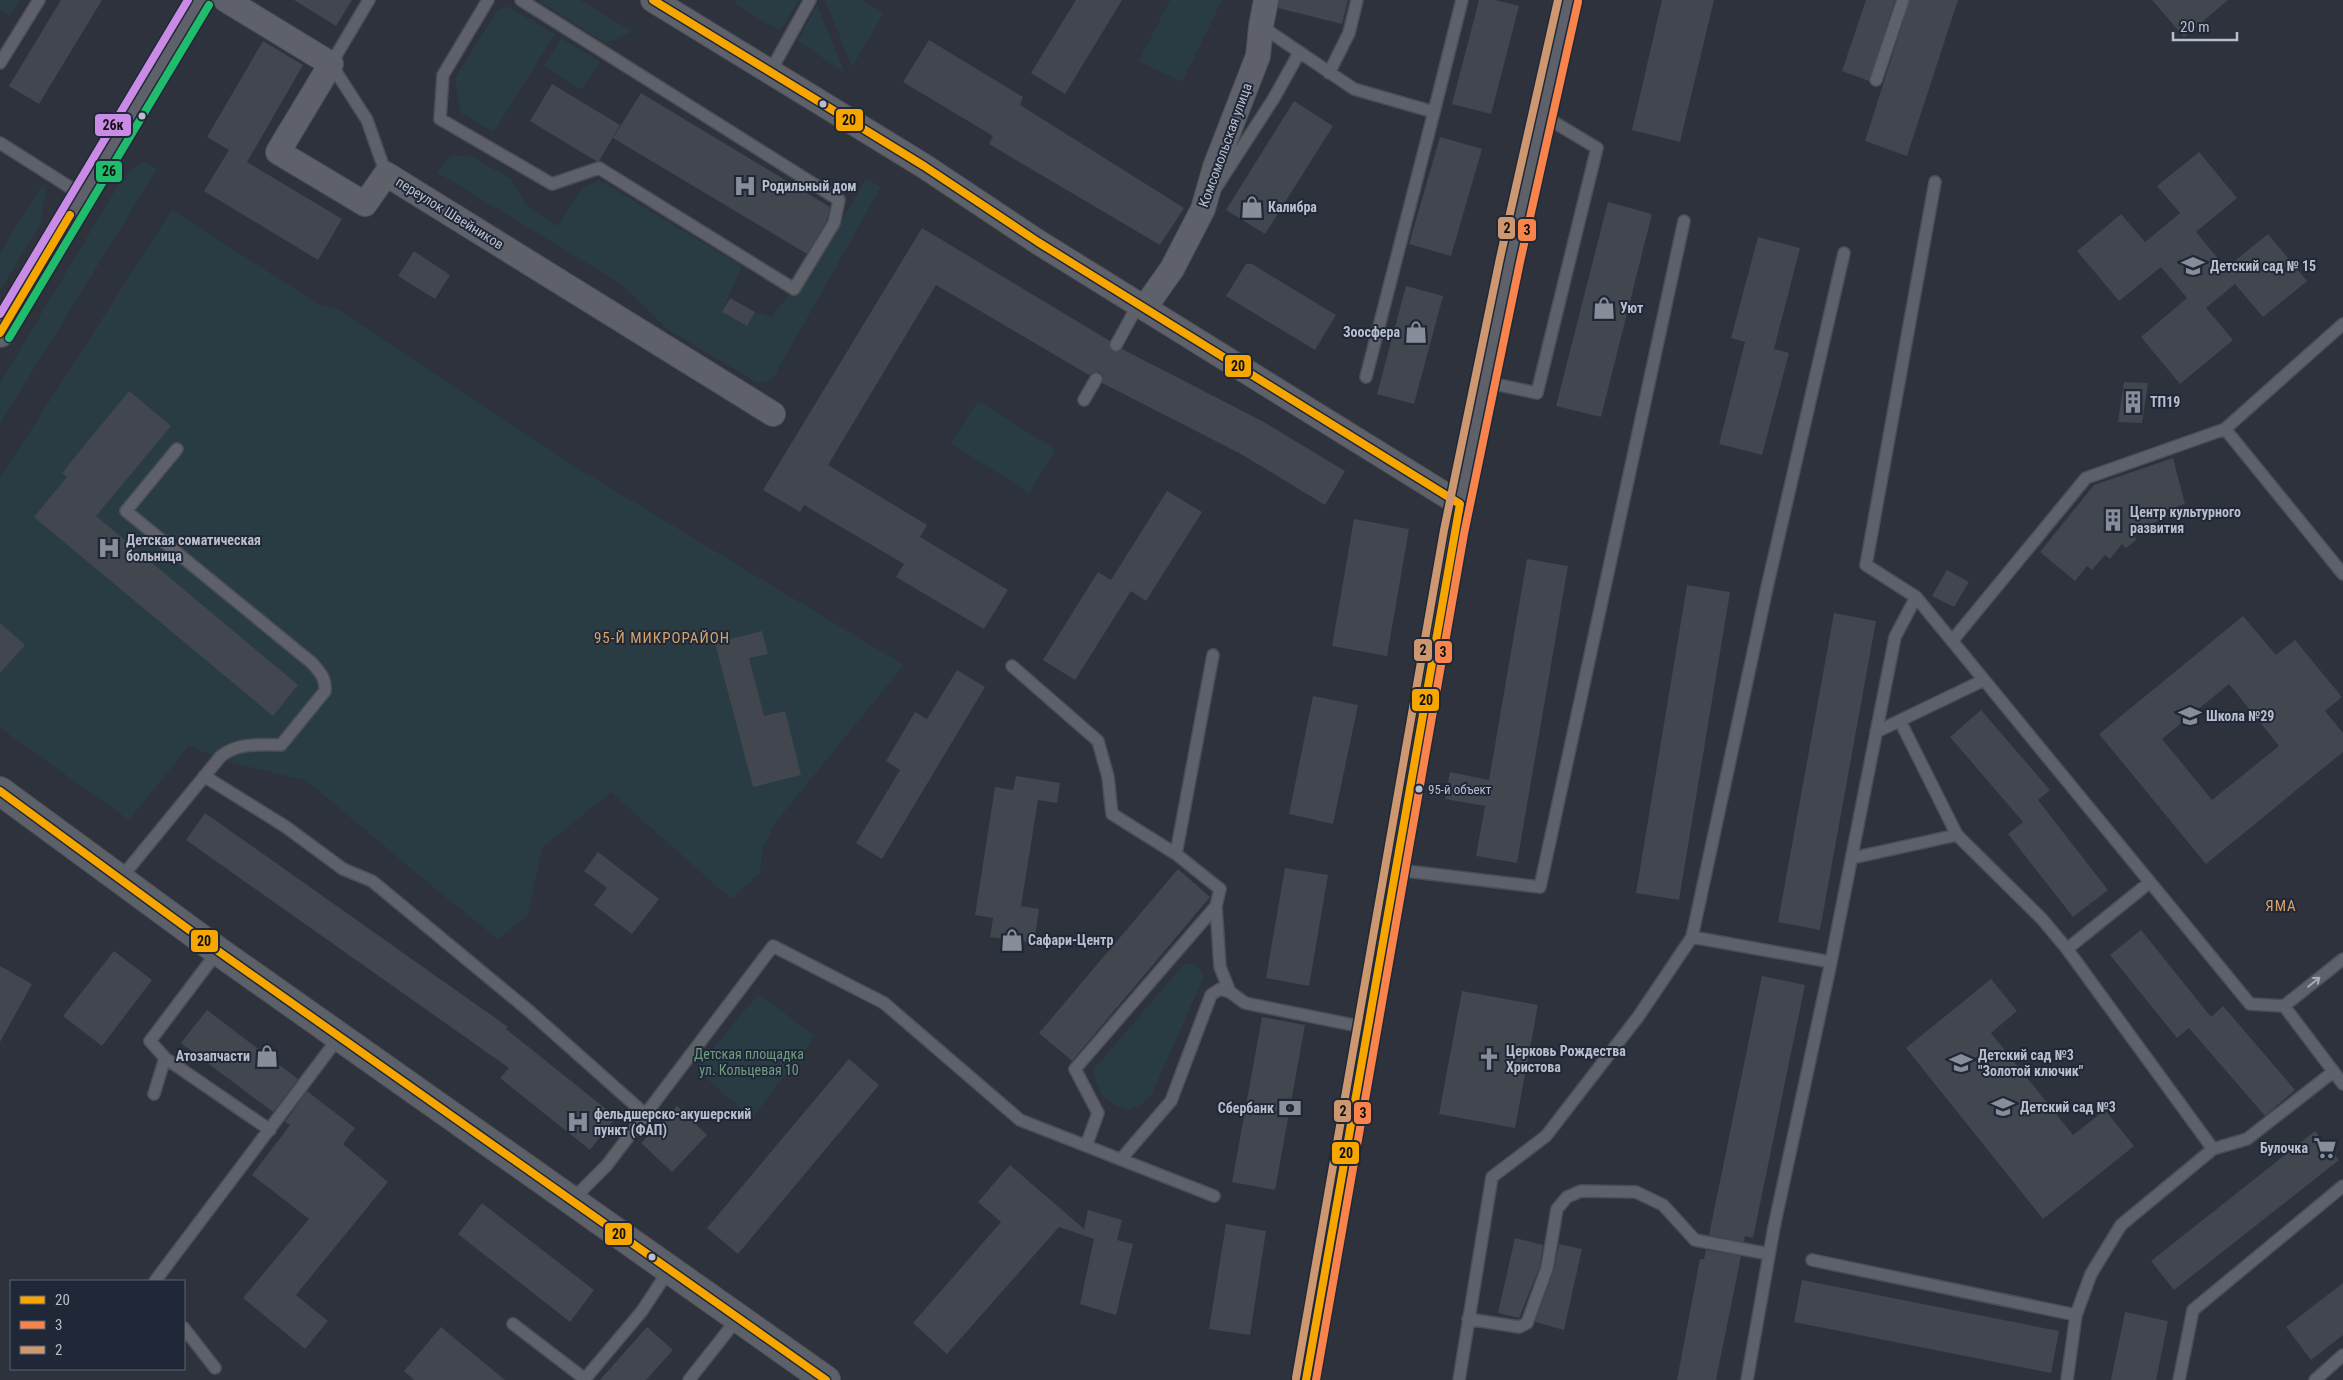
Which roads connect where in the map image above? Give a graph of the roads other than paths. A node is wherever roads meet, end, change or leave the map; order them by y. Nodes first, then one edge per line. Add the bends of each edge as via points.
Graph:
1 (39, 0) edge
2 (200, 0) edge
3 (226, 0) edge
4 (369, 0) edge
5 (488, 0) edge
6 (521, 0) edge
7 (653, 0) edge
8 (810, 0) edge
9 (1266, 0) edge
10 (1357, 0) edge
11 (1462, 0) edge
12 (1568, 0) edge
13 (1903, 0) edge
14 (1261, 26) junction
15 (1299, 52) junction
16 (0, 63) edge
17 (331, 64) junction
18 (770, 72) junction
19 (1329, 73) junction
20 (1876, 80) dead end
21 (1434, 112) junction
22 (1542, 115) junction
23 (0, 143) edge
24 (386, 174) junction
25 (1934, 182) dead end
26 (82, 195) junction
27 (1203, 209) junction
28 (1684, 221) dead end
29 (1844, 254) dead end
30 (1142, 305) junction
31 (2343, 324) edge
32 (0, 333) edge
33 (1116, 345) dead end
34 (1366, 377) dead end
35 (1096, 379) dead end
36 (1485, 382) junction
37 (1084, 400) dead end
38 (773, 414) dead end
39 (2225, 429) junction
40 (177, 449) dead end
41 (1460, 504) junction
42 (2343, 574) edge
43 (1916, 597) junction
44 (1952, 640) junction
45 (1213, 655) dead end
46 (1012, 666) dead end
47 (1984, 680) junction
48 (1900, 721) junction
49 (1876, 732) junction
50 (204, 776) junction
51 (0, 791) edge
52 (1957, 834) junction
53 (1176, 854) junction
54 (1852, 858) junction
55 (1397, 870) junction
56 (121, 878) junction
57 (2150, 882) junction
58 (1216, 906) junction
59 (1692, 937) junction
60 (2067, 949) junction
61 (218, 952) junction
62 (2343, 959) edge
63 (1831, 962) junction
64 (1230, 992) junction
65 (2284, 1006) junction
66 (1368, 1028) junction
67 (339, 1037) junction
68 (165, 1058) junction
69 (2333, 1072) junction
70 (2343, 1084) edge
71 (154, 1094) dead end
72 (645, 1114) junction
73 (270, 1130) junction
74 (1086, 1146) junction
75 (2213, 1149) junction
76 (1121, 1160) junction
77 (2343, 1186) edge
78 (1214, 1196) dead end
79 (571, 1201) junction
80 (1769, 1254) junction
81 (1812, 1260) dead end
82 (670, 1270) junction
83 (156, 1280) edge
84 (2076, 1315) junction
85 (738, 1318) junction
86 (1468, 1319) junction
87 (512, 1324) dead end
88 (185, 1329) edge
89 (2343, 1355) edge
90 (215, 1368) dead end
91 (584, 1380) edge
92 (689, 1380) edge
93 (826, 1380) edge
94 (1306, 1380) edge
95 (1459, 1380) edge
96 (1746, 1380) edge
97 (2067, 1380) edge
98 (2179, 1380) edge
99 (2315, 1380) edge

1 - 16 lane
2 - 26 street
3 - 17 street
4 - 17 lane
5 - 6 lane via 443,74 440,119 552,184 598,168 794,289 834,223 839,200
7 - 18 street
8 - 18 lane
9 - 14 street, Комсомольская улица
10 - 19 lane via 1349,33
11 - 21 lane
12 - 22 street
13 - 20 lane
14 - 15 lane
14 - 27 street, Комсомольская улица via 1258,56 1215,167
15 - 19 lane
15 - 27 lane via 1274,98
17 - 24 lane via 368,120
17 - 24 street, переулок Швейников via 278,152 364,204
18 - 30 street
19 - 21 lane via 1354,89
21 - 34 lane
22 - 36 street
22 - 36 lane via 1597,148 1537,393
23 - 26 lane
24 - 38 street, переулок Швейников
25 - 43 lane via 1866,566
26 - 32 street
27 - 30 street, Комсомольская улица via 1172,269
28 - 55 lane via 1540,886
29 - 59 lane via 1768,583
30 - 33 lane
30 - 41 street
31 - 39 lane
35 - 37 lane
36 - 41 street
39 - 42 lane
39 - 44 lane via 2086,478
40 - 50 lane via 126,511 312,663 326,683 325,691 281,745 230,749
41 - 55 street
43 - 44 lane
43 - 49 lane via 1895,637
44 - 47 lane
45 - 53 lane
46 - 53 lane via 1098,741 1108,777 1112,814
47 - 48 lane
47 - 57 lane
48 - 49 lane
48 - 52 lane
49 - 54 lane
50 - 56 lane
50 - 72 lane via 286,827 343,869 372,882 528,1010
51 - 56 main road
52 - 54 lane
52 - 60 lane via 2042,919
53 - 58 lane via 1220,889
54 - 63 lane
55 - 66 street
56 - 61 main road
57 - 60 lane
57 - 65 lane via 2250,1004
58 - 64 lane via 1220,967
58 - 74 lane via 1075,1069 1098,1114
59 - 63 lane
59 - 86 lane via 1638,1017 1546,1136 1492,1177
60 - 75 lane
61 - 67 main road
61 - 68 lane via 150,1041
65 -> 62 lane
63 - 80 lane
64 - 66 lane via 1245,1003
64 - 76 lane via 1220,989 1211,995 1172,1101
65 - 69 lane
66 - 94 street
67 - 73 lane
67 - 79 main road
68 - 71 lane
68 - 73 lane
69 - 70 lane
69 - 75 lane via 2247,1139
72 - 74 lane via 773,946 884,1003 1020,1120
72 - 79 lane via 607,1165
73 - 83 lane
74 - 76 lane
75 - 84 lane via 2121,1226 2091,1274
76 - 78 lane
77 - 98 lane via 2193,1310
79 - 82 main road
80 - 86 lane via 1695,1240 1663,1205 1636,1192 1581,1190 1567,1197 1557,1209 1547,1268 1527,1323 1519,1328
80 - 96 lane
81 - 84 lane
82 - 85 main road
82 - 91 lane via 642,1311
84 - 97 lane
85 - 92 lane
85 - 93 main road
86 - 95 lane
87 - 91 lane
88 - 90 lane
89 - 99 lane

